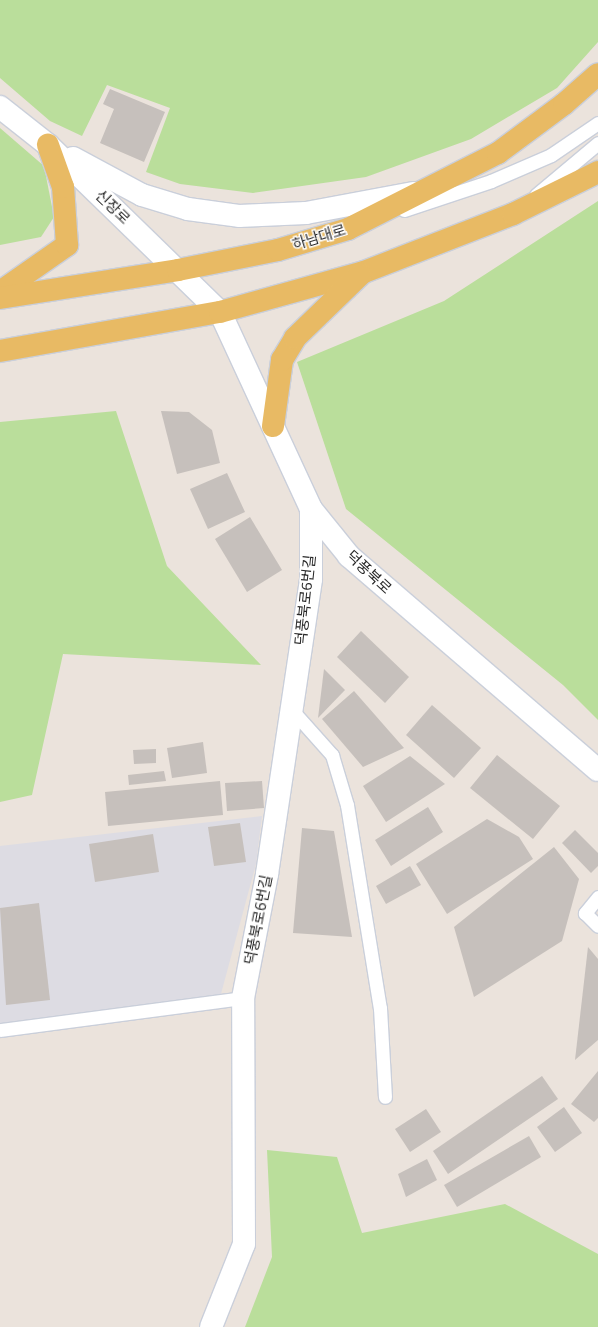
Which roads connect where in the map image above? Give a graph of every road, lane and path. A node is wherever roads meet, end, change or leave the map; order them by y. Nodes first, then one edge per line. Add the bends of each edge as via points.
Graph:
1 (598, 74) edge
2 (0, 107) edge
3 (598, 124) edge
4 (598, 143) edge
5 (48, 145) junction
6 (598, 172) edge
7 (416, 193) junction
8 (513, 214) junction
9 (348, 229) junction
10 (178, 270) junction
11 (364, 272) junction
12 (0, 292) edge
13 (0, 298) edge
14 (220, 312) junction
15 (0, 351) edge
16 (274, 426) junction
17 (311, 509) junction
18 (291, 709) junction
19 (598, 770) edge
20 (598, 897) edge
21 (598, 926) edge
22 (243, 998) junction
23 (0, 1030) edge
24 (385, 1097) dead end
25 (211, 1327) edge

1 - 7 main road, 하남대로 via 564,104 498,153
2 - 5 street, 신장로
3 - 9 lane via 551,155 491,181
4 - 8 lane
5 - 7 street via 142,195 188,209 239,216 306,213
5 - 10 street, 신장로
5 - 12 main road via 63,187 67,245
6 - 8 main road
7 - 9 main road, 하남대로
8 - 11 main road
9 - 10 main road, 하남대로 via 278,250
10 - 13 main road, 하남대로
10 - 14 street, 신장로
11 - 14 main road
11 - 16 main road via 295,338 282,360
14 - 15 main road
14 - 16 street, 덕풍북로
16 - 17 street, 덕풍북로
17 - 18 street, 덕풍북로6번길 via 311,579
17 - 19 street, 덕풍북로 via 349,556
18 - 22 street, 덕풍북로6번길 via 267,874
18 - 24 lane via 332,755 347,805 380,1008
20 - 21 lane via 585,913
22 - 23 lane
22 - 25 street, 덕풍북로6번길 via 244,1244

